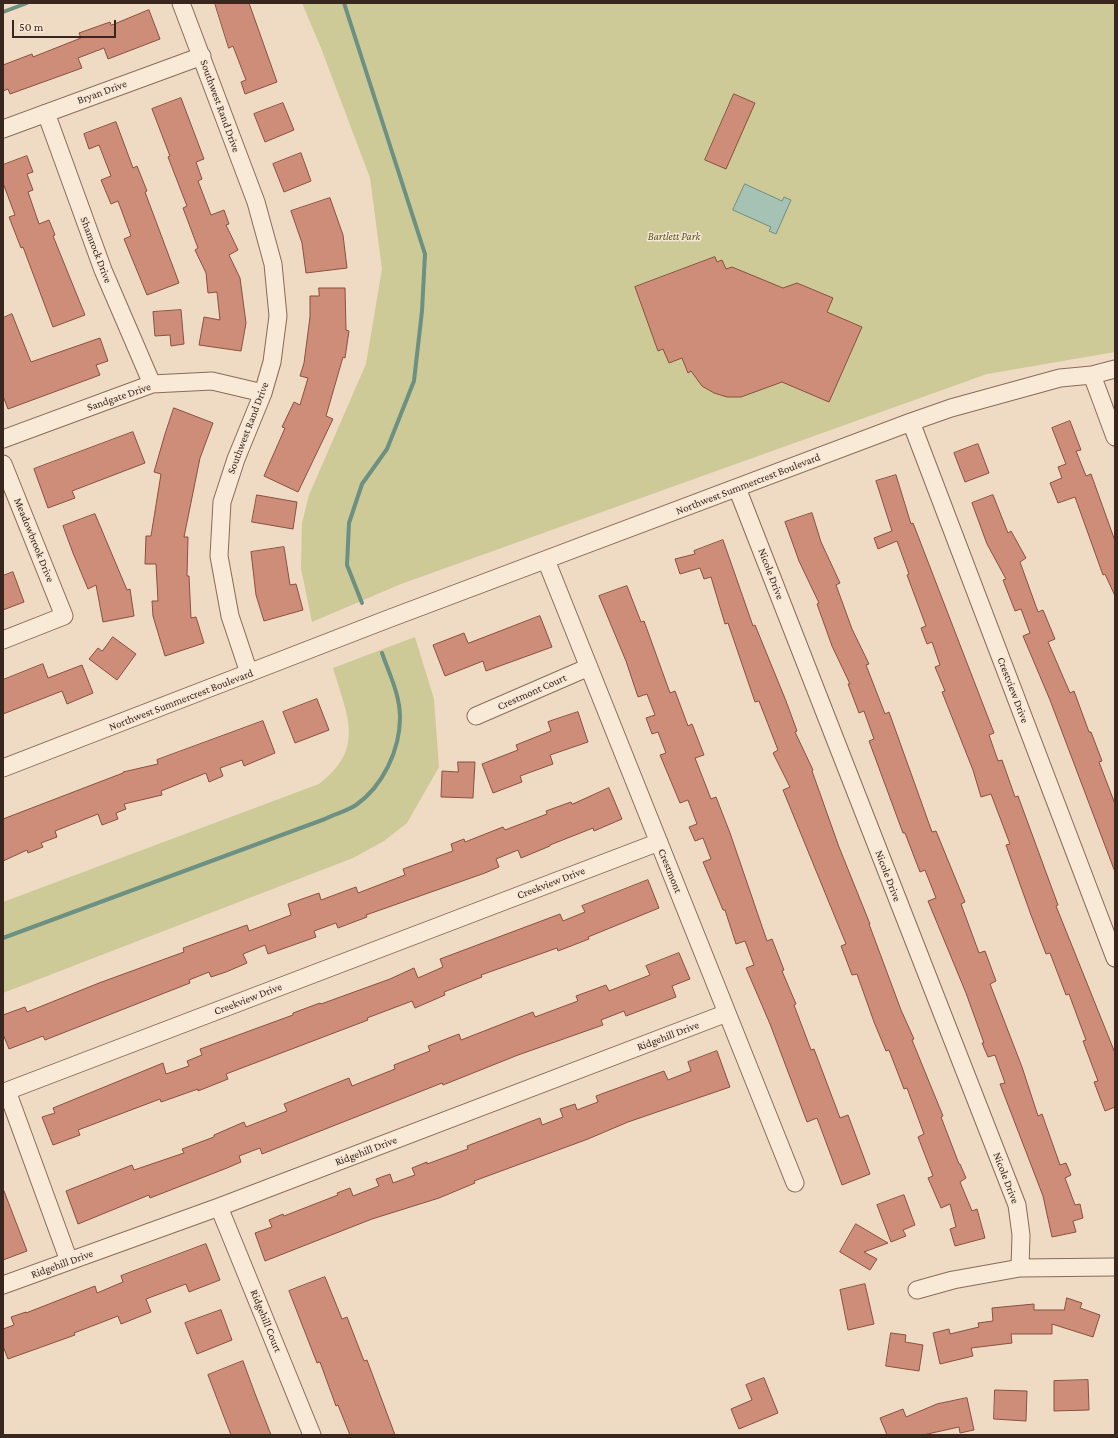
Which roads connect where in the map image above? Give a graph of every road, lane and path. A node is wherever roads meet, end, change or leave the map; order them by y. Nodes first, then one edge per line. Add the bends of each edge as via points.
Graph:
1 (181, 3) edge
2 (202, 56) junction
3 (46, 113) junction
4 (3, 129) edge
5 (1115, 369) edge
6 (1092, 375) junction
7 (152, 384) junction
8 (263, 393) junction
9 (911, 422) junction
10 (1115, 437) edge
11 (3, 438) edge
12 (3, 464) edge
13 (737, 488) junction
14 (546, 560) junction
15 (3, 640) edge
16 (589, 666) junction
17 (249, 673) junction
18 (476, 716) dead end
19 (3, 768) edge
20 (659, 842) junction
21 (1115, 958) edge
22 (727, 1013) junction
23 (795, 1183) dead end
24 (219, 1207) junction
25 (69, 1261) junction
26 (1115, 1267) edge
27 (1020, 1268) junction
28 (3, 1286) edge
29 (917, 1290) dead end
30 (312, 1435) edge

1 - 2 street, Southwest Rand Drive
2 - 3 street, Bryan Drive
2 - 8 street, Southwest Rand Drive via 256,202 273,264 278,316 272,362
3 - 4 street, Bryan Drive
3 - 7 street, Shamrock Drive via 103,270
5 - 6 street, Northwest Summercrest Boulevard
6 - 9 street, Northwest Summercrest Boulevard via 1060,378 951,408
6 - 10 street
7 - 8 street, Sandgate Drive via 212,381
7 - 11 street, Sandgate Drive
8 - 17 street, Southwest Rand Drive via 236,459 222,502 219,556 230,616
9 - 13 street, Northwest Summercrest Boulevard
9 - 21 street, Crestview Drive
12 - 15 street, Meadowbrook Drive via 64,616
13 - 14 street, Northwest Summercrest Boulevard
13 - 27 street, Nicole Drive via 1017,1205 1021,1236
14 - 16 street, Crestmont
14 - 17 street, Northwest Summercrest Boulevard
16 - 18 street, Crestmont Court
16 - 20 street, Crestmont
17 - 19 street, Northwest Summercrest Boulevard
20 - 22 street, Crestmont
20 - 25 street, Creekview Drive via 7,1091
22 - 23 street, Crestmont
22 - 24 street, Ridgehill Drive
24 - 25 street, Ridgehill Drive
24 - 30 street, Ridgehill Court
25 - 28 street, Ridgehill Drive
26 - 27 street
27 - 29 street via 952,1280

